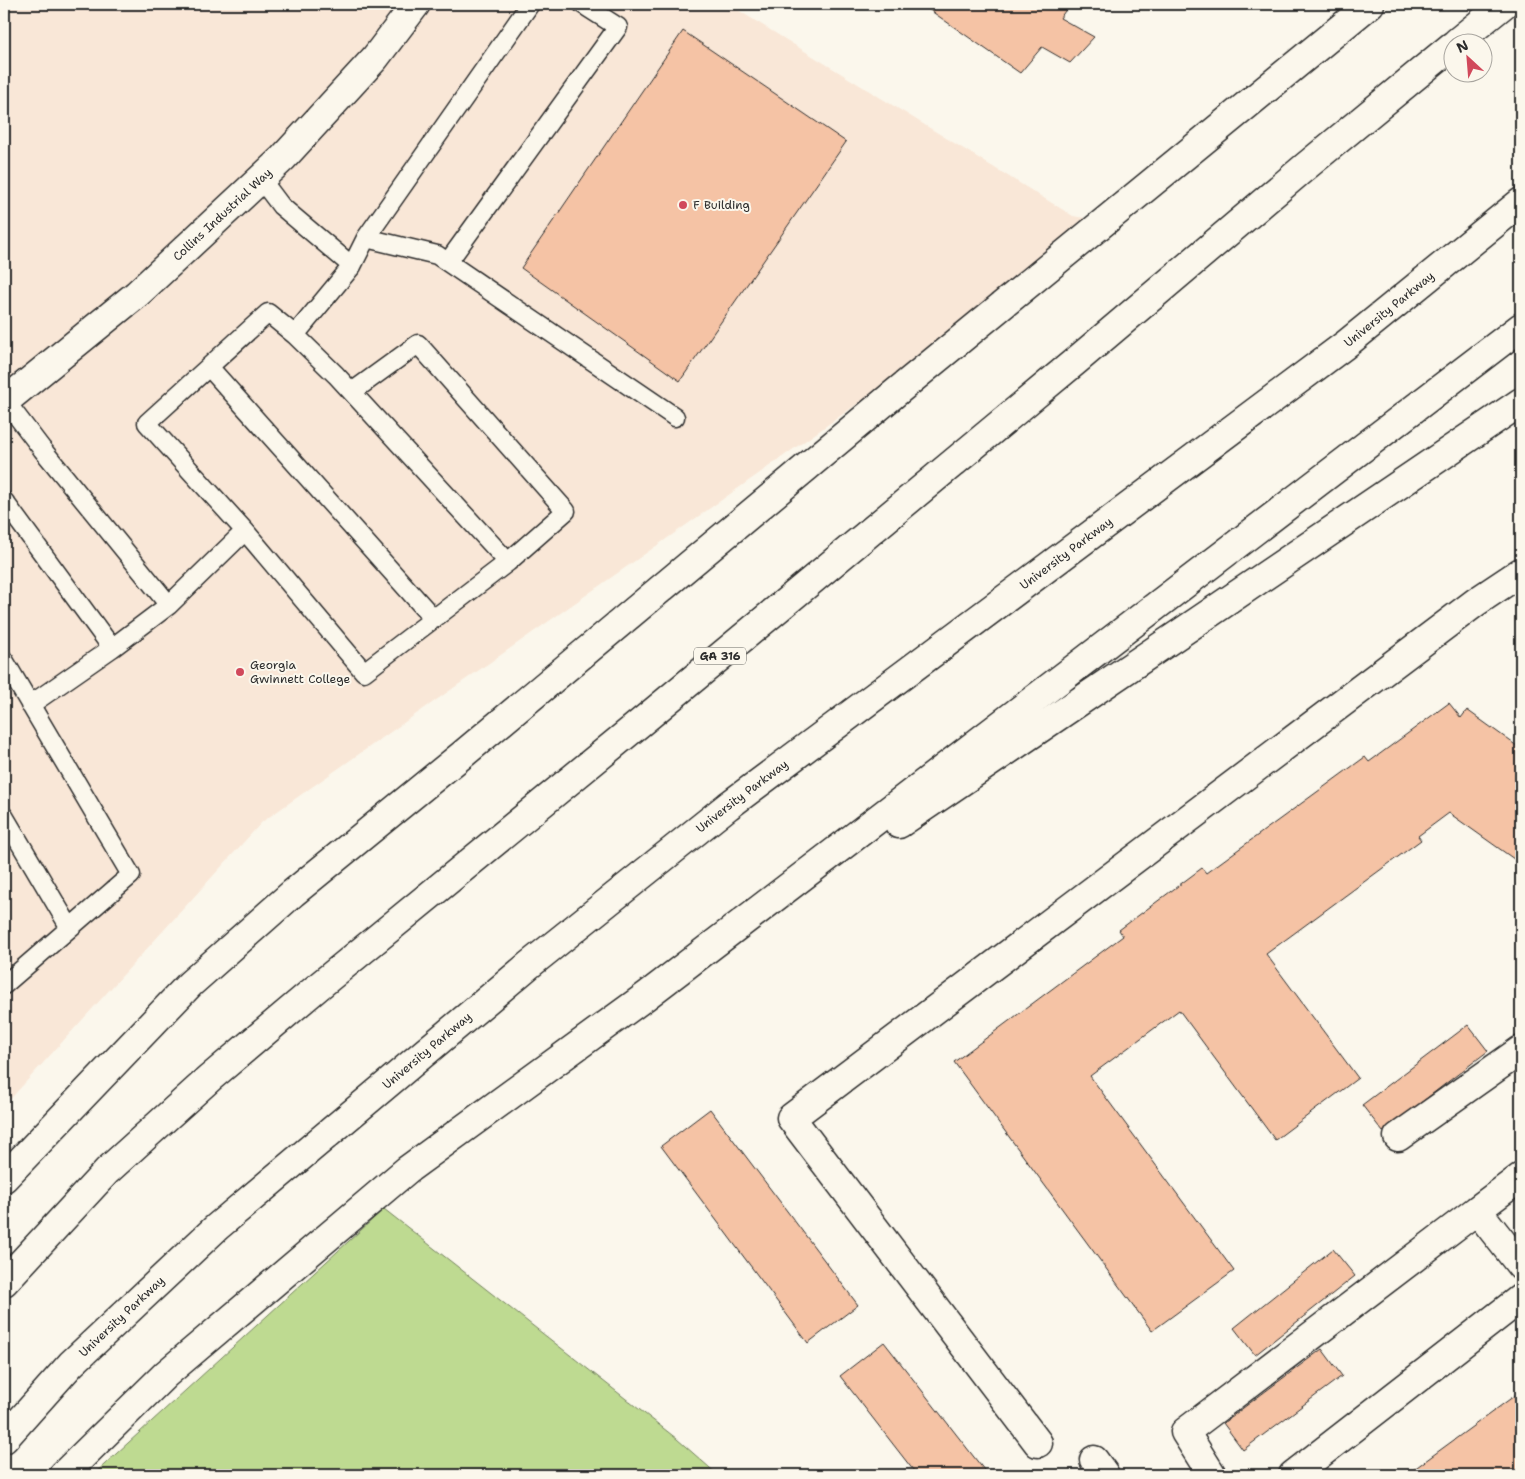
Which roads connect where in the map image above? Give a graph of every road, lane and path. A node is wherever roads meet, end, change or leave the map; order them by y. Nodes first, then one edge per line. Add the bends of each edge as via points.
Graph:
1 (416, 4) edge
2 (530, 4) edge
3 (582, 4) edge
4 (1370, 4) edge
5 (1504, 4) edge
6 (1469, 32) edge
7 (1442, 54) edge
8 (260, 178) junction
9 (1521, 202) edge
10 (366, 238) junction
11 (448, 262) junction
12 (352, 266) junction
13 (1521, 327) edge
14 (295, 334) junction
15 (209, 367) junction
16 (352, 392) junction
17 (4, 401) edge
18 (1521, 402) edge
19 (675, 417) dead end
20 (4, 501) edge
21 (245, 531) junction
22 (508, 562) junction
23 (1521, 572) edge
24 (170, 605) junction
25 (434, 619) junction
26 (112, 648) junction
27 (4, 660) edge
28 (30, 705) junction
29 (4, 816) edge
30 (70, 928) junction
31 (5, 982) edge
32 (646, 996) junction
33 (1521, 1050) edge
34 (1398, 1137) dead end
35 (1521, 1177) edge
36 (4, 1178) edge
37 (1477, 1210) junction
38 (1521, 1266) edge
39 (4, 1282) edge
40 (1521, 1298) edge
41 (4, 1439) edge
42 (1038, 1443) dead end
43 (63, 1475) edge
44 (1212, 1475) edge
45 (1293, 1475) edge

1 - 8 main road, Collins Industrial Way via 375,58 283,158
2 - 10 lane
3 - 11 lane via 618,27
4 - 36 main road via 293,893 190,984
5 - 6 main road
7 - 39 main road, GA 316 via 210,1078 107,1171
8 - 12 lane via 281,206
8 - 17 main road, Collins Industrial Way via 137,294
9 - 41 main road, University Parkway via 1345,345 728,806 529,965 217,1227 71,1364
10 - 11 lane via 437,255
10 - 12 lane
11 - 19 lane
12 - 14 lane
13 - 32 main road
14 - 15 lane via 268,313
14 - 16 lane
15 - 21 lane via 147,423
15 - 25 lane
16 - 22 lane
16 - 22 lane via 418,344 566,512
17 - 24 lane
18 - 32 main road
20 - 26 lane
21 - 24 lane
21 - 25 lane via 364,672
22 - 25 lane
23 - 42 main road via 1476,602 791,1118
24 - 26 lane
26 - 28 lane
27 - 28 lane
28 - 30 lane via 131,875
29 - 30 lane
30 - 31 lane
32 - 43 main road via 407,1170 166,1374
33 - 34 main road
35 - 37 main road
37 - 38 main road
37 - 44 main road via 1185,1432
40 - 45 main road

